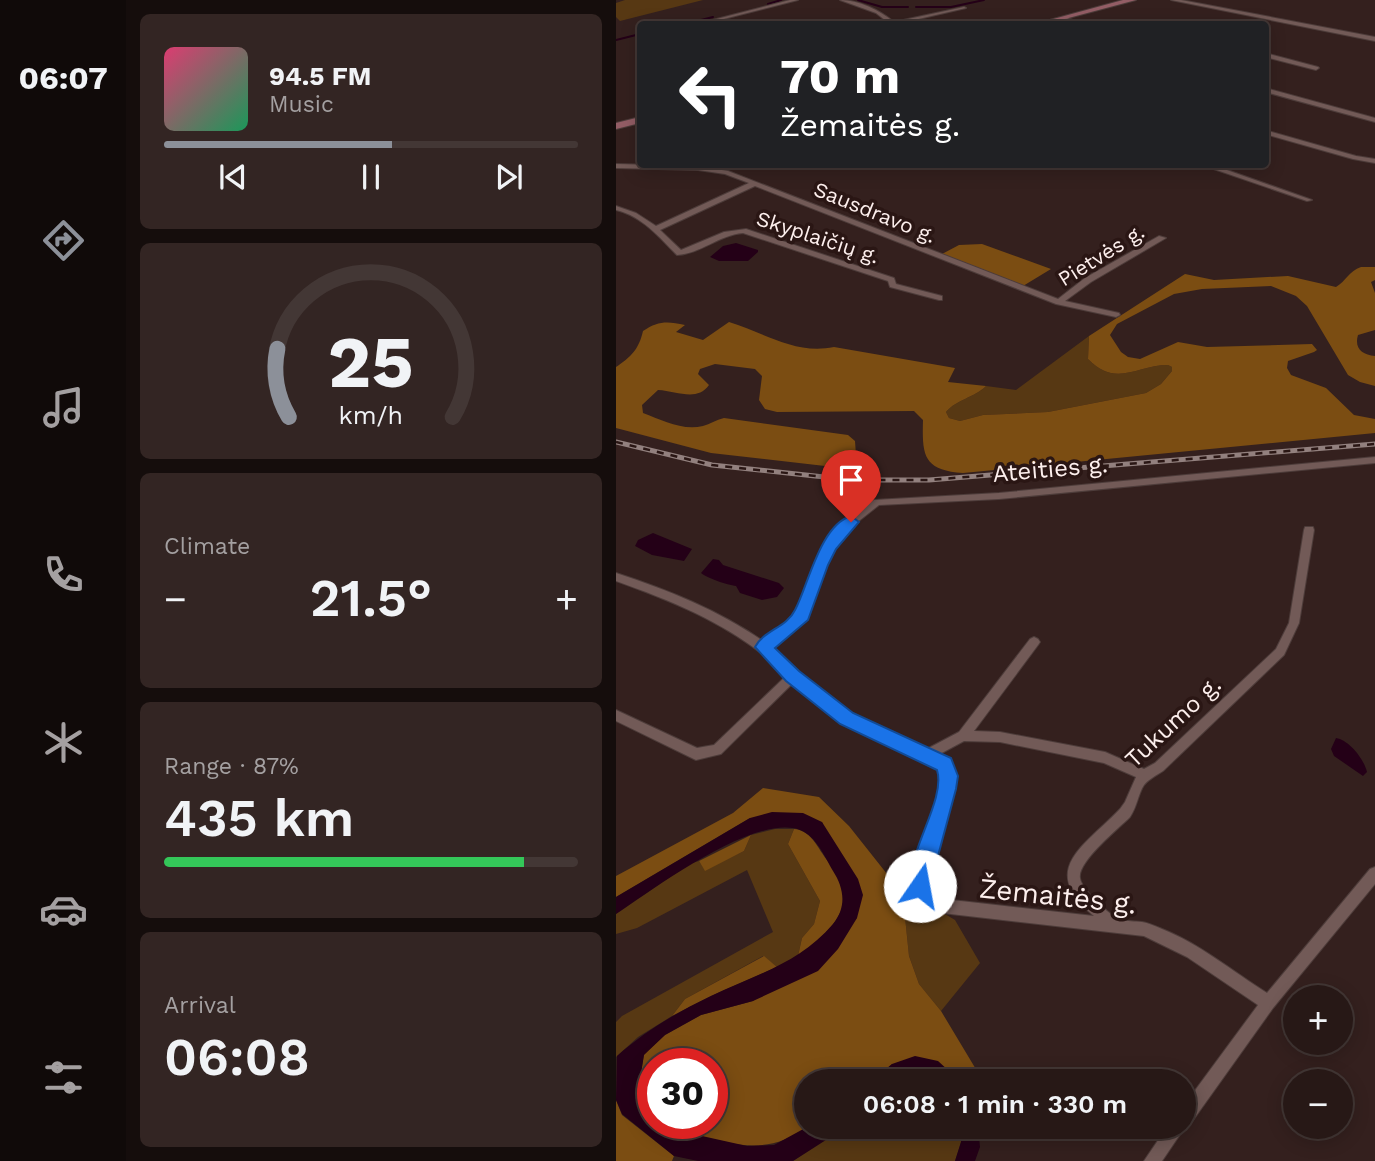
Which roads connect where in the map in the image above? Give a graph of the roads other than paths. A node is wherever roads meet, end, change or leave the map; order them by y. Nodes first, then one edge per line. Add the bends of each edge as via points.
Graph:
1 (796, 0) edge
2 (842, 0) edge
3 (1132, 0) edge
4 (1173, 0) edge
5 (964, 8) dead end
6 (1064, 19) junction
7 (712, 21) edge
8 (889, 21) edge
9 (906, 21) edge
10 (1054, 21) edge
11 (1070, 21) edge
12 (1375, 39) edge
13 (1269, 56) edge
14 (1316, 68) dead end
15 (1269, 91) edge
16 (1375, 120) edge
17 (637, 121) edge
18 (616, 126) edge
19 (1269, 133) edge
20 (1375, 161) edge
21 (616, 166) edge
22 (637, 167) edge
23 (666, 168) edge
24 (1214, 168) edge
25 (753, 184) junction
26 (1309, 200) dead end
27 (616, 208) edge
28 (654, 230) junction
29 (1163, 238) dead end
30 (939, 298) dead end
31 (1059, 302) junction
32 (1116, 315) dead end
33 (1375, 460) edge
34 (1309, 530) dead end
35 (616, 577) edge
36 (1034, 642) dead end
37 (763, 647) junction
38 (793, 676) junction
39 (616, 715) edge
40 (964, 736) junction
41 (926, 755) junction
42 (1143, 775) junction
43 (1375, 874) edge
44 (1116, 926) junction
45 (1268, 1003) junction
46 (1196, 1102) edge
47 (1168, 1139) edge
48 (1152, 1161) edge

1 - 7 street
2 - 8 street via 878,12
3 - 6 main road
4 - 12 street
5 - 9 street
6 - 10 main road
6 - 11 street
13 - 14 street
15 - 16 street
17 - 18 main road
19 - 20 street
21 - 22 street, Sausdravo g.
23 - 25 street, Sausdravo g. via 717,170
24 - 26 street
25 - 28 street
25 - 31 street, Sausdravo g.
27 - 28 street, Skyplaičių g. via 629,211
28 - 30 street, Skyplaičių g. via 680,253 730,232 748,232
29 - 31 street, Pietvės g. via 1088,280
31 - 32 street, Sausdravo g.
33 - 37 street, Ateities g. via 999,496 877,502 830,545 802,615
34 - 42 street, Tukumo g. via 1294,623 1280,652 1159,767
35 - 37 street, Žemaitės g. via 693,604
36 - 40 street
37 - 38 street, Žemaitės g.
38 - 39 street via 717,750 696,754
38 - 41 street, Žemaitės g. via 847,719
40 - 41 street
40 - 42 street via 1000,737 1105,758
41 - 44 street, Žemaitės g. via 944,764 948,776 922,872 920,886 928,899 959,910
42 - 44 street, Tukumo g. via 1127,811 1080,855 1072,870 1076,889 1087,904
43 - 45 street
44 - 45 street, Žemaitės g. via 1160,934
45 - 46 street
47 - 48 street

